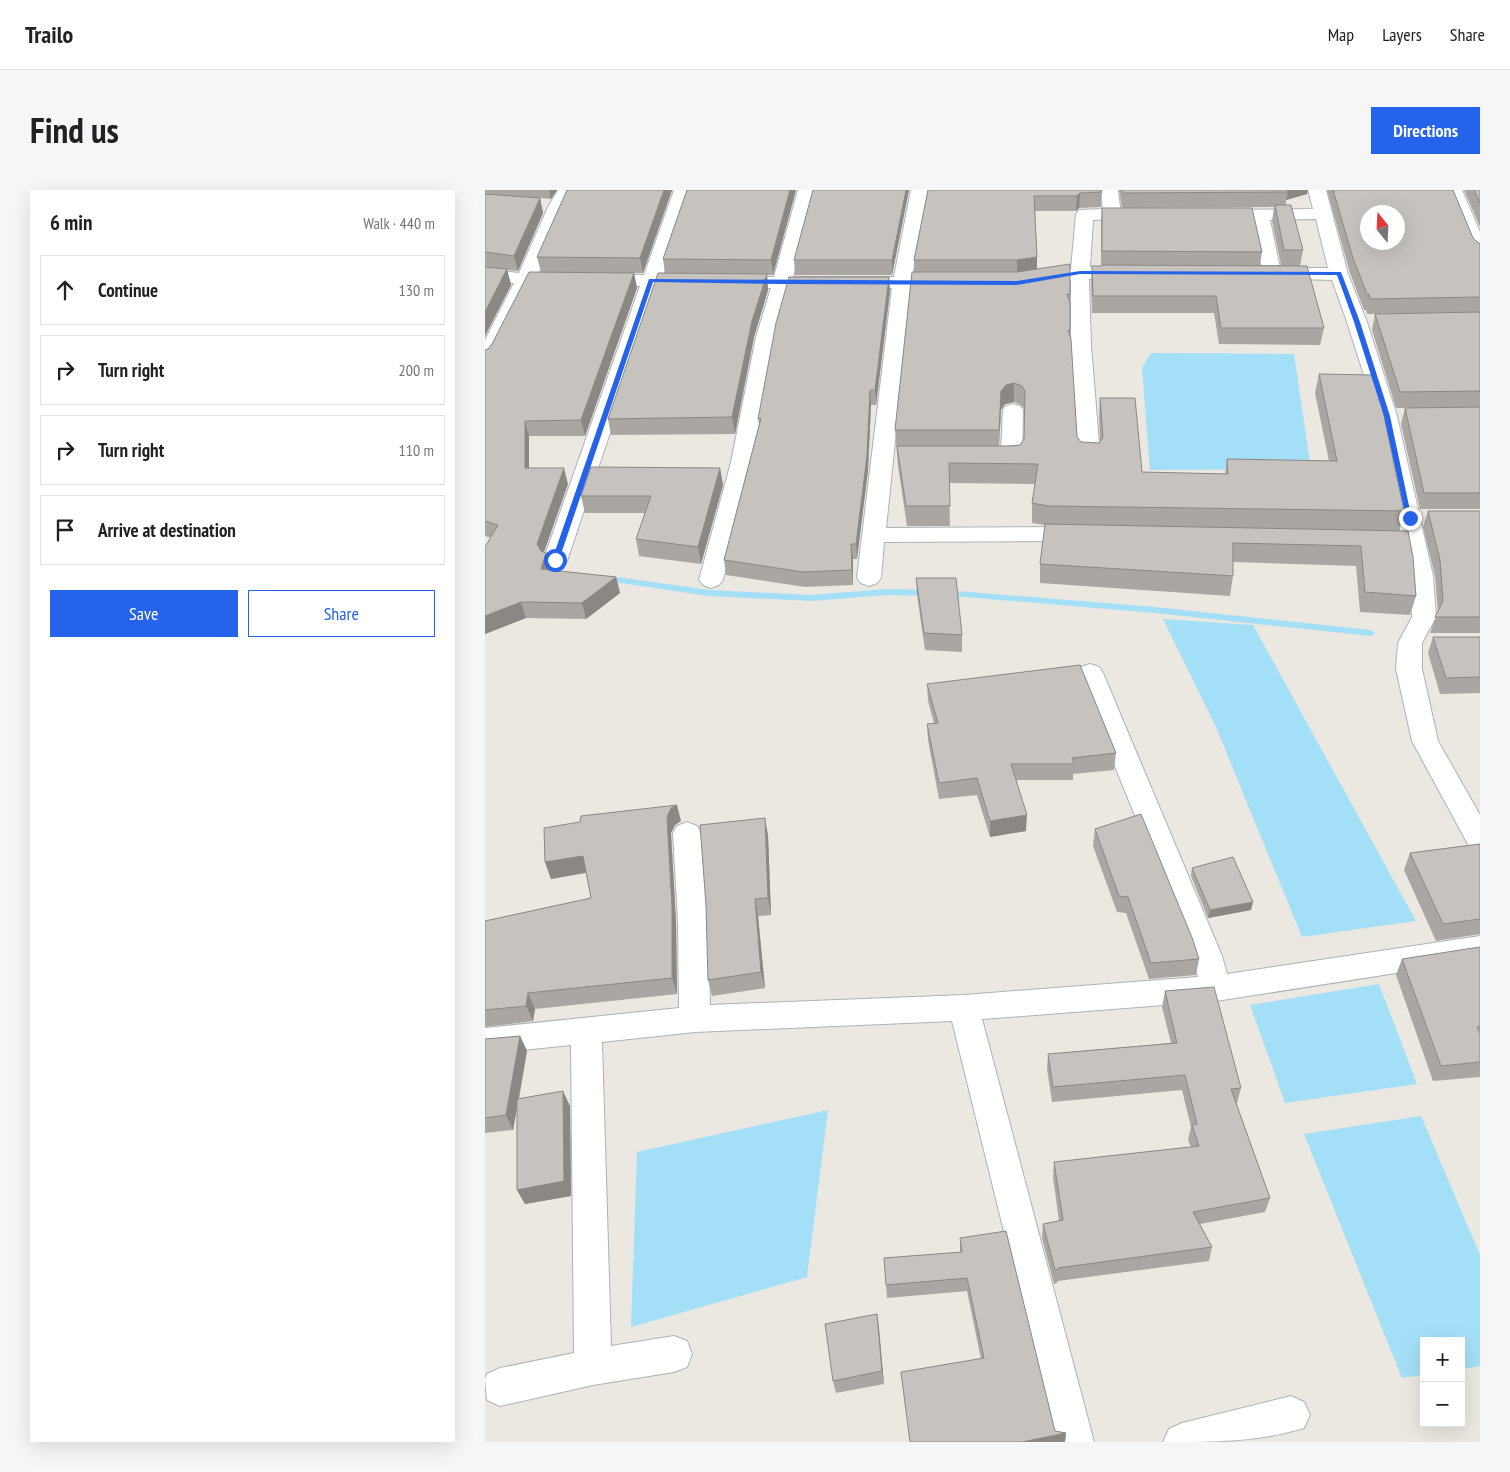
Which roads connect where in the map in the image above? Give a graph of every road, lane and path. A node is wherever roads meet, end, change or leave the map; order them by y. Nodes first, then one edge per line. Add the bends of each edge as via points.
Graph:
1 (567, 190) edge
2 (683, 190) edge
3 (807, 190) edge
4 (920, 190) edge
5 (1109, 190) edge
6 (1317, 190) edge
7 (1453, 190) edge
8 (539, 206) edge
9 (557, 207) junction
10 (1260, 214) junction
11 (1323, 214) junction
12 (1112, 215) junction
13 (1132, 215) edge
14 (1201, 215) edge
15 (1480, 252) edge
16 (1080, 273) junction
17 (1147, 273) edge
18 (1339, 274) junction
19 (485, 275) edge
20 (526, 279) junction
21 (651, 280) junction
22 (902, 282) junction
23 (969, 282) edge
24 (782, 283) junction
25 (1017, 283) edge
26 (485, 359) edge
27 (1013, 410) dead end
28 (1089, 456) edge
29 (962, 458) edge
30 (1103, 534) edge
31 (874, 535) junction
32 (555, 560) dead end
33 (869, 578) dead end
34 (711, 580) dead end
35 (1440, 643) edge
36 (1410, 644) junction
37 (1090, 673) dead end
38 (687, 833) dead end
39 (1480, 840) edge
40 (1480, 948) edge
41 (1216, 988) junction
42 (964, 1008) junction
43 (695, 1019) junction
44 (587, 1032) junction
45 (485, 1041) edge
46 (674, 1354) dead end
47 (593, 1368) junction
48 (499, 1387) dead end
49 (1291, 1416) dead end
50 (1075, 1442) edge
51 (1182, 1442) edge

1 - 9 street
2 - 21 street
3 - 24 street
4 - 22 street
5 - 12 street
6 - 11 street
7 - 15 street
8 - 9 street
9 - 20 street
10 - 11 street
10 - 14 street
10 - 18 street via 1263,274
11 - 18 street
12 - 13 street
12 - 16 street via 1085,214
16 - 17 street
16 - 25 street
16 - 28 street via 1081,346
18 - 36 street via 1367,322 1396,416 1410,530 1421,576 1424,617
19 - 20 street
20 - 21 street
20 - 26 street
21 - 24 street
21 - 32 street
22 - 23 street
22 - 24 street
22 - 31 street via 893,457
24 - 34 street via 766,337 742,462
27 - 29 street via 1011,458
30 - 31 street
31 - 33 street
35 - 36 street
36 - 39 street via 1409,669 1425,741
37 - 41 street via 1207,956
38 - 43 street
40 - 41 street
41 - 42 street
42 - 43 street
42 - 50 street
43 - 44 street
44 - 45 street
44 - 47 street
46 - 47 street
47 - 48 street
49 - 51 street

